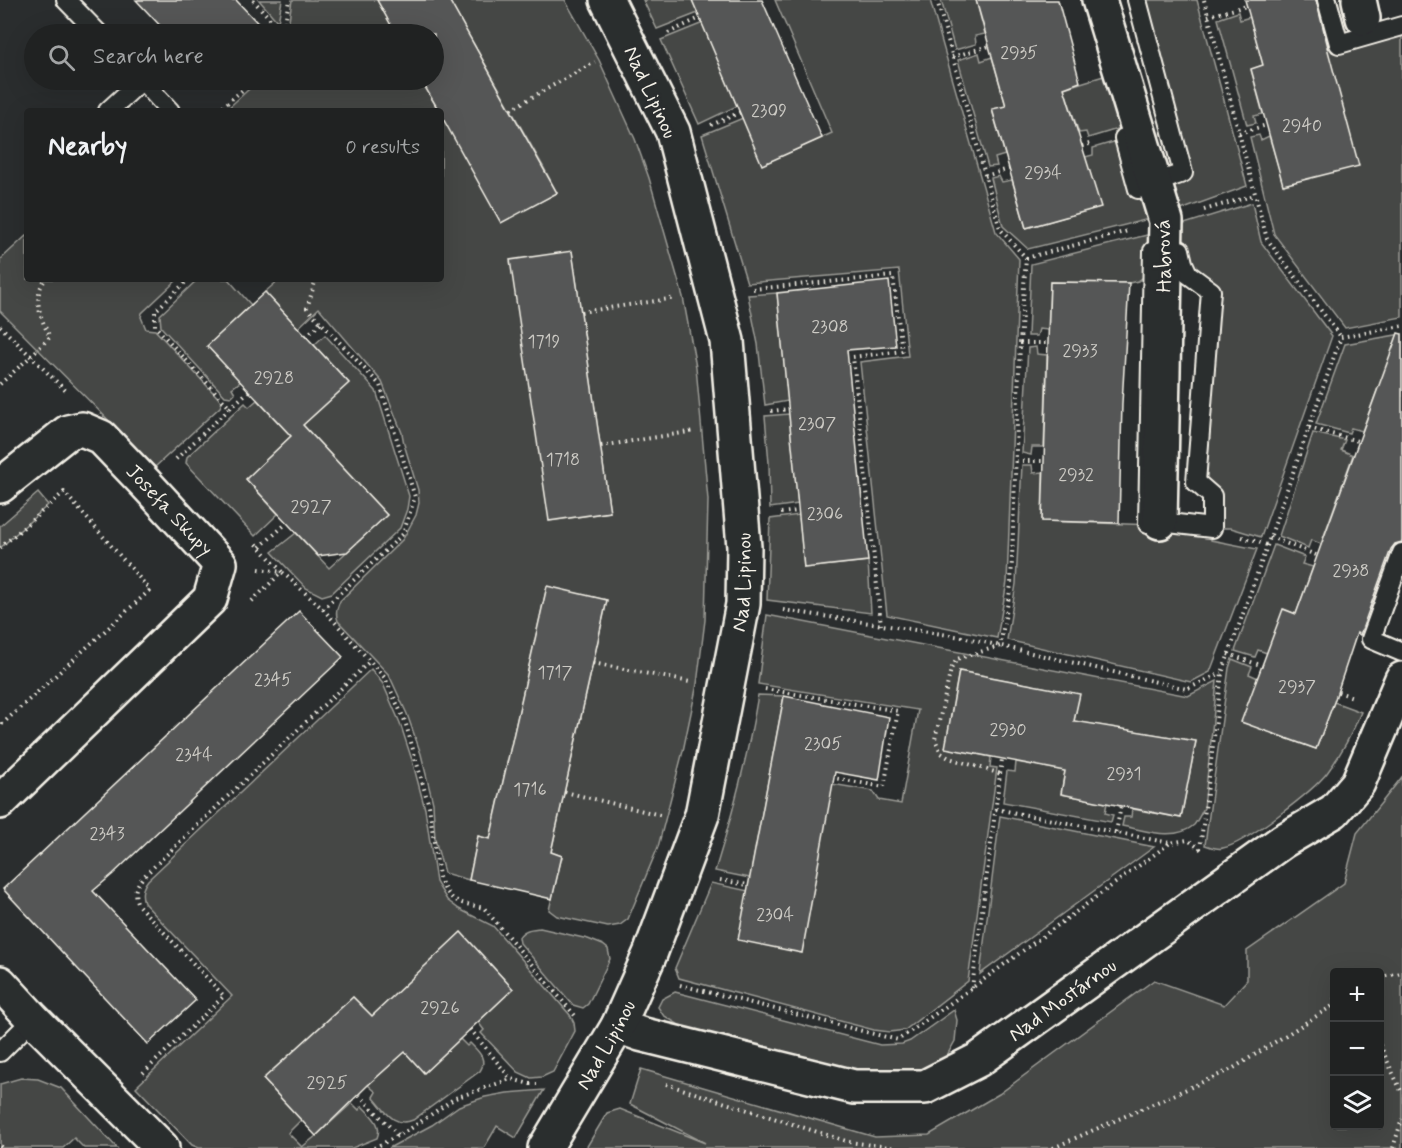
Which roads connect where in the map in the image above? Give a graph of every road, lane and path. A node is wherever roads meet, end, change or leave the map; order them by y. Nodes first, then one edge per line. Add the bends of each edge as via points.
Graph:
1 (66, 0) edge
2 (253, 0) edge
3 (289, 0) edge
4 (607, 0) edge
5 (937, 0) edge
6 (1086, 0) edge
7 (1099, 0) edge
8 (1137, 0) edge
9 (1203, 0) edge
10 (1327, 0) edge
11 (1247, 6) dead end
12 (1208, 16) junction
13 (700, 18) dead end
14 (89, 24) edge
15 (274, 24) edge
16 (285, 24) edge
17 (1402, 26) edge
18 (661, 36) dead end
19 (989, 46) dead end
20 (952, 57) junction
21 (598, 60) dead end
22 (131, 90) edge
23 (151, 90) edge
24 (242, 90) edge
25 (111, 108) edge
26 (167, 108) edge
27 (221, 108) edge
28 (511, 109) dead end
29 (741, 112) dead end
30 (1266, 125) dead end
31 (703, 129) dead end
32 (1239, 133) junction
33 (1009, 169) dead end
34 (985, 176) junction
35 (1155, 184) junction
36 (1165, 251) junction
37 (43, 282) edge
38 (315, 282) edge
39 (753, 288) dead end
40 (683, 297) dead end
41 (581, 312) dead end
42 (321, 323) junction
43 (0, 326) edge
44 (1402, 326) edge
45 (306, 336) dead end
46 (1341, 337) junction
47 (1020, 343) junction
48 (1048, 343) dead end
49 (30, 357) junction
50 (0, 384) edge
51 (249, 391) dead end
52 (230, 408) dead end
53 (1309, 428) junction
54 (702, 430) dead end
55 (100, 437) junction
56 (1358, 441) dead end
57 (601, 446) dead end
58 (1016, 461) junction
59 (1044, 461) dead end
60 (0, 486) edge
61 (1160, 522) joint
62 (287, 523) dead end
63 (1270, 537) junction
64 (260, 547) dead end
65 (0, 548) edge
66 (1402, 553) edge
67 (1316, 555) dead end
68 (220, 564) junction
69 (743, 604) junction
70 (323, 609) junction
71 (881, 625) junction
72 (1000, 646) junction
73 (1402, 652) edge
74 (1228, 654) junction
75 (370, 661) junction
76 (593, 663) dead end
77 (1263, 666) dead end
78 (1222, 673) junction
79 (1402, 680) edge
80 (697, 684) dead end
81 (763, 689) dead end
82 (0, 726) edge
83 (1002, 759) dead end
84 (1001, 774) junction
85 (834, 778) dead end
86 (565, 792) dead end
87 (0, 802) edge
88 (1121, 806) dead end
89 (996, 809) junction
90 (666, 816) dead end
91 (1116, 832) junction
92 (1170, 843) junction
93 (1200, 849) junction
94 (1209, 852) dead end
95 (718, 879) dead end
96 (748, 885) dead end
97 (1402, 973) edge
98 (1384, 976) edge
99 (0, 982) edge
100 (674, 984) dead end
101 (972, 988) junction
102 (1330, 1008) edge
103 (33, 1019) junction
104 (583, 1026) dead end
105 (618, 1026) junction
106 (470, 1029) dead end
107 (0, 1052) edge
108 (1384, 1054) edge
109 (137, 1078) dead end
110 (511, 1079) junction
111 (656, 1081) dead end
112 (542, 1083) dead end
113 (1402, 1093) edge
114 (359, 1095) dead end
115 (1402, 1119) edge
116 (398, 1135) junction
117 (162, 1148) edge
118 (374, 1148) edge
119 (545, 1148) edge
120 (896, 1148) edge
121 (1053, 1148) edge
122 (1394, 1148) edge

1 - 14 lane
2 - 15 path
3 - 16 path
4 - 69 street, Nad Lipinou via 673,132 727,341 744,547
5 - 20 path
6 - 35 lane via 1138,189
7 - 35 street, Habrová
8 - 35 lane via 1183,173
9 - 12 path
10 - 17 lane via 1339,44
11 - 12 path
12 - 32 path
13 - 18 path
19 - 20 path
20 - 34 path
21 - 28 path
22 - 25 lane
23 - 26 lane
24 - 27 path
29 - 31 path
30 - 32 path
32 - 46 path via 1267,238
33 - 34 path
34 - 47 path via 1000,229 1026,258
35 - 36 street, Habrová via 1166,221
36 - 61 street, Habrová
36 - 61 lane via 1180,250 1188,274 1211,291 1196,482 1212,496 1212,528
37 - 49 path via 38,302 41,321 50,338
38 - 42 path via 307,308
39 - 71 path via 893,276 902,351 853,357
40 - 41 path
42 - 45 path
42 - 70 path via 380,385 415,498 403,534
43 - 49 path
44 - 46 path
46 - 53 path
47 - 48 path
47 - 58 path
49 - 50 path
49 - 55 path via 73,398
51 - 52 path
53 - 56 path
53 - 63 path
54 - 57 path
55 - 60 street via 82,429 68,432
55 - 68 street, Josefa Skupy
58 - 59 path
58 - 72 path via 1011,585
62 - 64 path
63 - 67 path
63 - 74 path
65 - 82 path via 64,492 150,590
66 - 73 lane via 1371,639
68 - 70 path via 282,572
68 - 87 street, Josefa Skupy via 210,599
69 - 71 path
69 - 105 street, Nad Lipinou via 702,815 650,954
70 - 75 path
71 - 72 path
72 - 78 path via 1187,689
72 - 84 path via 957,659 951,669 935,739 941,753 949,758
74 - 77 path
74 - 78 path
75 - 104 path via 385,678 405,721 429,806 439,877 445,890 453,899 484,908
75 - 109 path via 137,885 134,895 138,905 224,996
76 - 80 path
78 - 93 path
79 - 105 street, Nad Mostárnou via 1358,783 1334,811 1283,841 978,1060 925,1087 854,1087
81 - 85 path via 898,711 884,787
83 - 84 path
84 - 89 path
86 - 90 path
88 - 91 path
89 - 91 path
89 - 101 path
91 - 92 path
92 - 93 path via 1188,840
92 - 101 path
93 - 94 path
95 - 96 path
97 - 98 path
99 - 103 street
100 - 101 path via 898,1040
102 - 121 path via 1232,1069
103 - 107 lane
103 - 117 street
105 - 119 street, Nad Lipinou
106 - 110 path
108 - 113 path
110 - 112 path
110 - 116 path via 455,1098
111 - 120 path via 849,1142
114 - 116 path
115 - 122 path
116 - 118 path

